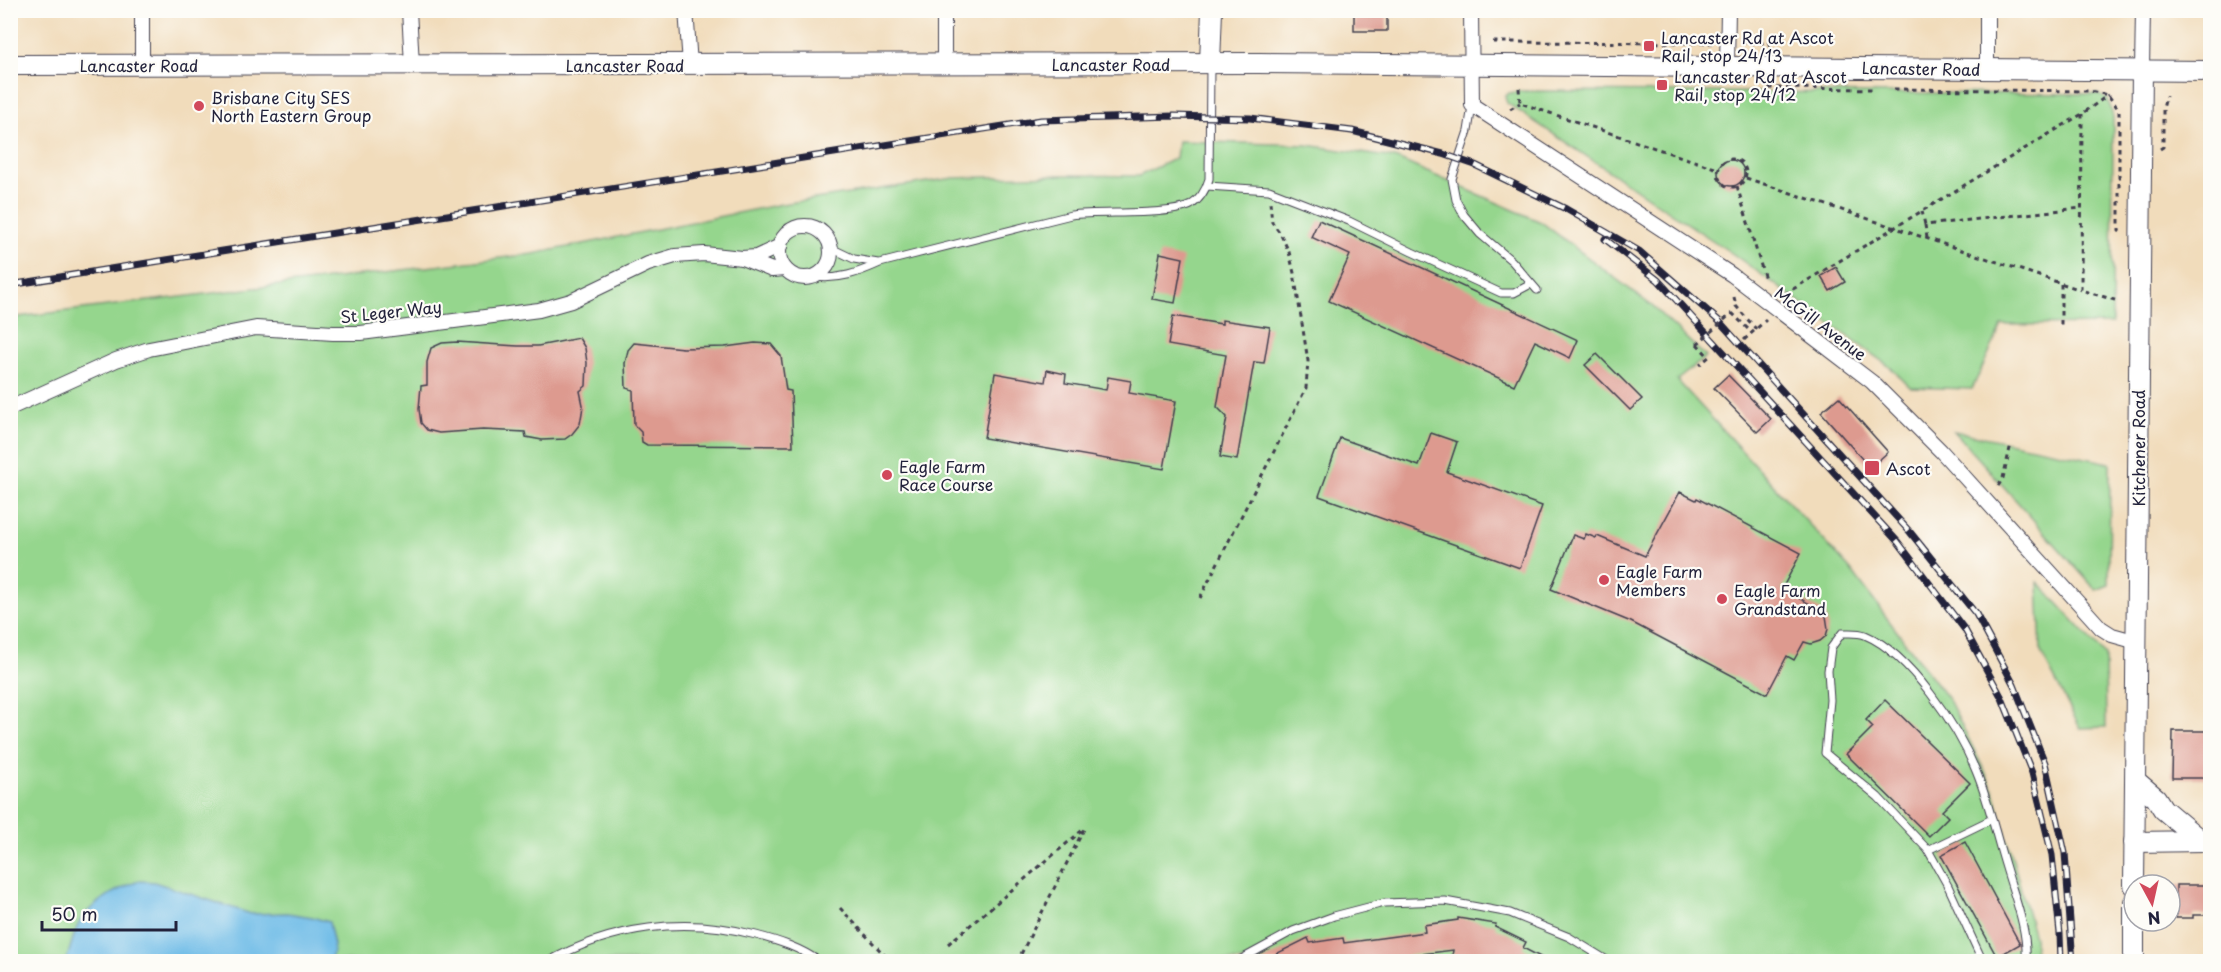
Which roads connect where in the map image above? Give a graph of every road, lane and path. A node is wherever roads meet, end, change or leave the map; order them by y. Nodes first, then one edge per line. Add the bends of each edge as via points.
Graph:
1 (142, 10) edge
2 (409, 10) edge
3 (686, 10) edge
4 (944, 10) edge
5 (1212, 10) edge
6 (1471, 10) edge
7 (1728, 10) edge
8 (1987, 10) edge
9 (2143, 10) edge
10 (1493, 42) dead end
11 (1712, 43) dead end
12 (1745, 43) dead end
13 (1769, 43) dead end
14 (1210, 63) junction
15 (142, 64) junction
16 (690, 64) junction
17 (944, 64) junction
18 (1471, 64) junction
19 (10, 65) edge
20 (412, 65) junction
21 (1727, 66) junction
22 (1987, 68) junction
23 (2142, 69) junction
24 (2211, 71) edge
25 (1519, 88) dead end
26 (1770, 88) dead end
27 (1878, 88) dead end
28 (1890, 89) dead end
29 (2108, 95) junction
30 (2166, 96) dead end
31 (1520, 103) junction
32 (1472, 105) junction
33 (1510, 109) dead end
34 (2082, 114) junction
35 (2163, 147) dead end
36 (1718, 169) junction
37 (1746, 178) junction
38 (1207, 186) junction
39 (1737, 186) junction
40 (1270, 201) dead end
41 (2081, 208) junction
42 (1922, 211) junction
43 (1925, 225) junction
44 (1894, 228) junction
45 (2119, 231) dead end
46 (1927, 238) junction
47 (780, 246) junction
48 (831, 248) junction
49 (742, 258) junction
50 (880, 263) junction
51 (785, 269) junction
52 (815, 277) junction
53 (1765, 280) dead end
54 (2061, 284) junction
55 (2081, 290) junction
56 (1785, 294) dead end
57 (1734, 295) dead end
58 (2118, 301) dead end
59 (1771, 314) dead end
60 (2061, 326) dead end
61 (1756, 329) junction
62 (1752, 333) junction
63 (1744, 340) dead end
64 (1700, 364) dead end
65 (10, 408) edge
66 (2011, 444) dead end
67 (1998, 486) dead end
68 (1200, 598) dead end
69 (2137, 642) junction
70 (2136, 781) junction
71 (1992, 819) junction
72 (2134, 842) junction
73 (2206, 842) edge
74 (1928, 850) junction
75 (2134, 873) edge
76 (840, 908) dead end
77 (2134, 933) edge
78 (948, 944) dead end
79 (547, 962) edge
80 (820, 962) edge
81 (891, 962) edge
82 (1017, 962) edge
83 (1236, 962) edge
84 (1610, 962) edge
85 (1983, 962) edge
86 (2026, 962) edge
87 (2134, 962) edge

1 - 15 street
2 - 20 street
3 - 16 street
4 - 17 street
5 - 14 main road
6 - 18 street
7 - 21 street
8 - 22 street
9 - 23 street, Kitchener Road
10 - 11 path
12 - 13 path
14 - 17 main road, Lancaster Road
14 - 18 main road, Lancaster Road
14 - 38 lane via 1211,167
15 - 19 main road, Lancaster Road
15 - 20 main road, Lancaster Road
16 - 17 main road, Lancaster Road
16 - 20 main road, Lancaster Road
18 - 21 main road, Lancaster Road
18 - 32 street
21 - 22 main road, Lancaster Road
22 - 23 main road, Lancaster Road
23 - 24 main road, Lancaster Road
23 - 69 main road, Kitchener Road
25 - 31 path
26 - 27 path
28 - 29 path via 2090,91
29 - 34 path
29 - 45 path via 2119,110
30 - 35 path
31 - 33 path
31 - 36 path
32 - 38 lane via 1452,179 1456,200 1480,234 1512,261 1534,287 1501,293 1349,221 1269,190
32 - 69 street, McGill Avenue via 1732,275 1872,382 2101,628
34 - 41 path
34 - 42 path
36 - 37 path via 1726,160 1736,159 1744,164
36 - 39 path via 1723,184
37 - 39 path
37 - 44 path
38 - 50 lane via 1198,200 1184,207 1071,215
39 - 53 path
40 - 68 path via 1272,222 1289,252 1294,273 1308,361 1306,388
41 - 43 path
41 - 55 path
42 - 43 path
42 - 44 path
43 - 46 path
44 - 46 path
44 - 56 path
46 - 54 path
47 - 48 street via 789,232 806,226 822,232
47 - 49 street, St Leger Way via 756,257
47 - 51 street
48 - 50 lane via 854,259
48 - 52 street via 828,265
49 - 51 street, St Leger Way via 772,270
49 - 65 street, St Leger Way via 675,256 648,264 571,301 538,310 361,333 256,328 149,349
50 - 52 lane via 838,278
51 - 52 street via 798,278
54 - 55 path
54 - 60 path
55 - 58 path
57 - 61 path via 1736,306
59 - 61 path
61 - 62 path
62 - 63 path
62 - 64 path, bridge via 1732,313 1697,344 1709,357
66 - 67 path
69 - 70 main road, Kitchener Road
70 - 72 main road, Kitchener Road
70 - 73 main road via 2163,809
71 - 74 lane
71 - 74 lane via 1976,770 1928,691 1897,654 1863,633 1842,633 1831,648 1825,753 1878,797
71 - 86 lane via 2020,911
72 - 73 main road
72 - 75 main road, Kitchener Road
74 - 85 lane
76 - 81 path
77 - 87 main road
78 - 82 path via 1085,828
79 - 80 lane via 602,937 665,925 739,931 781,942
83 - 84 lane via 1293,931 1334,916 1384,903 1445,901 1510,913 1569,938

